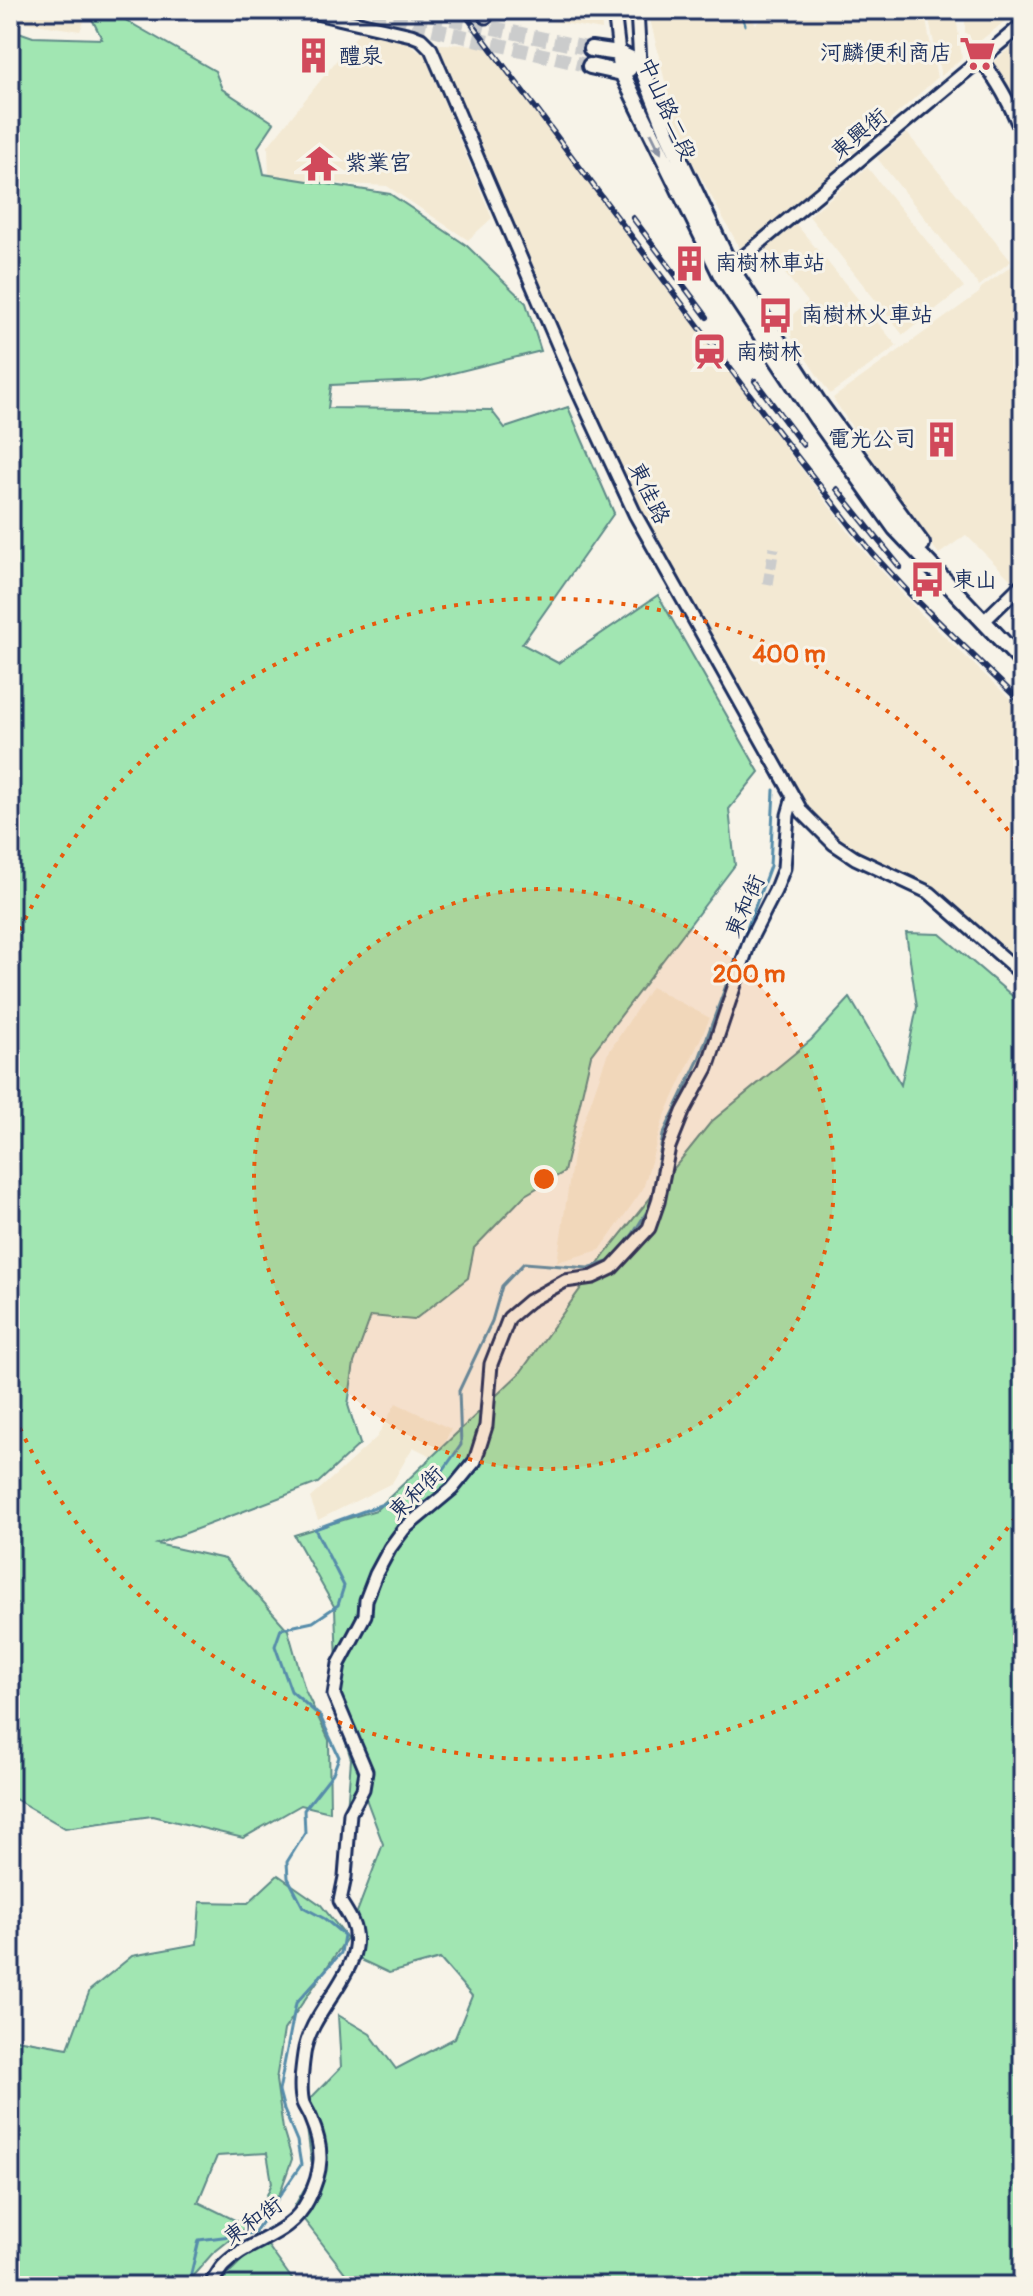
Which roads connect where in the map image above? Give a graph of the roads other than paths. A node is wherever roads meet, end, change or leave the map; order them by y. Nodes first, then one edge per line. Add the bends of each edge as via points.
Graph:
1 (303, 10) edge
2 (614, 10) edge
3 (637, 10) edge
4 (1023, 24) edge
5 (591, 49) tunnel mouth
6 (619, 53) junction
7 (980, 59) junction
8 (640, 63) junction
9 (590, 66) tunnel mouth
10 (622, 73) junction
11 (1023, 136) edge
12 (726, 271) junction
13 (1023, 583) edge
14 (983, 622) junction
15 (1023, 663) edge
16 (793, 797) junction
17 (1023, 975) edge
18 (209, 2286) edge

1 - 16 street, 東佳路 via 421,39 431,49 635,514
2 - 6 street
3 - 8 street
4 - 7 street, 東興街
5 - 6 main road
6 - 8 main road, 中山路二段
6 - 10 main road, 中山路二段
7 - 11 street via 1009,101
7 - 12 street, 東興街
8 - 10 main road
8 - 12 main road, 中山路二段
9 - 10 main road
10 -> 12 main road, 中山路二段
12 - 14 main road, 中山路二段 via 895,510
13 - 14 street
14 - 15 main road, 中山路二段
16 - 17 street, 東佳路 via 834,844 930,893
16 - 18 street, 東和街 via 784,868 750,940 707,1068 669,1147 649,1228 612,1268 565,1281 509,1318 491,1364 486,1426 475,1461 390,1548 366,1600 365,1615 339,1664 334,1695 366,1771 350,1813 340,1901 353,1924 355,1951 350,1968 319,2013 304,2053 302,2102 322,2160 296,2218 224,2265

